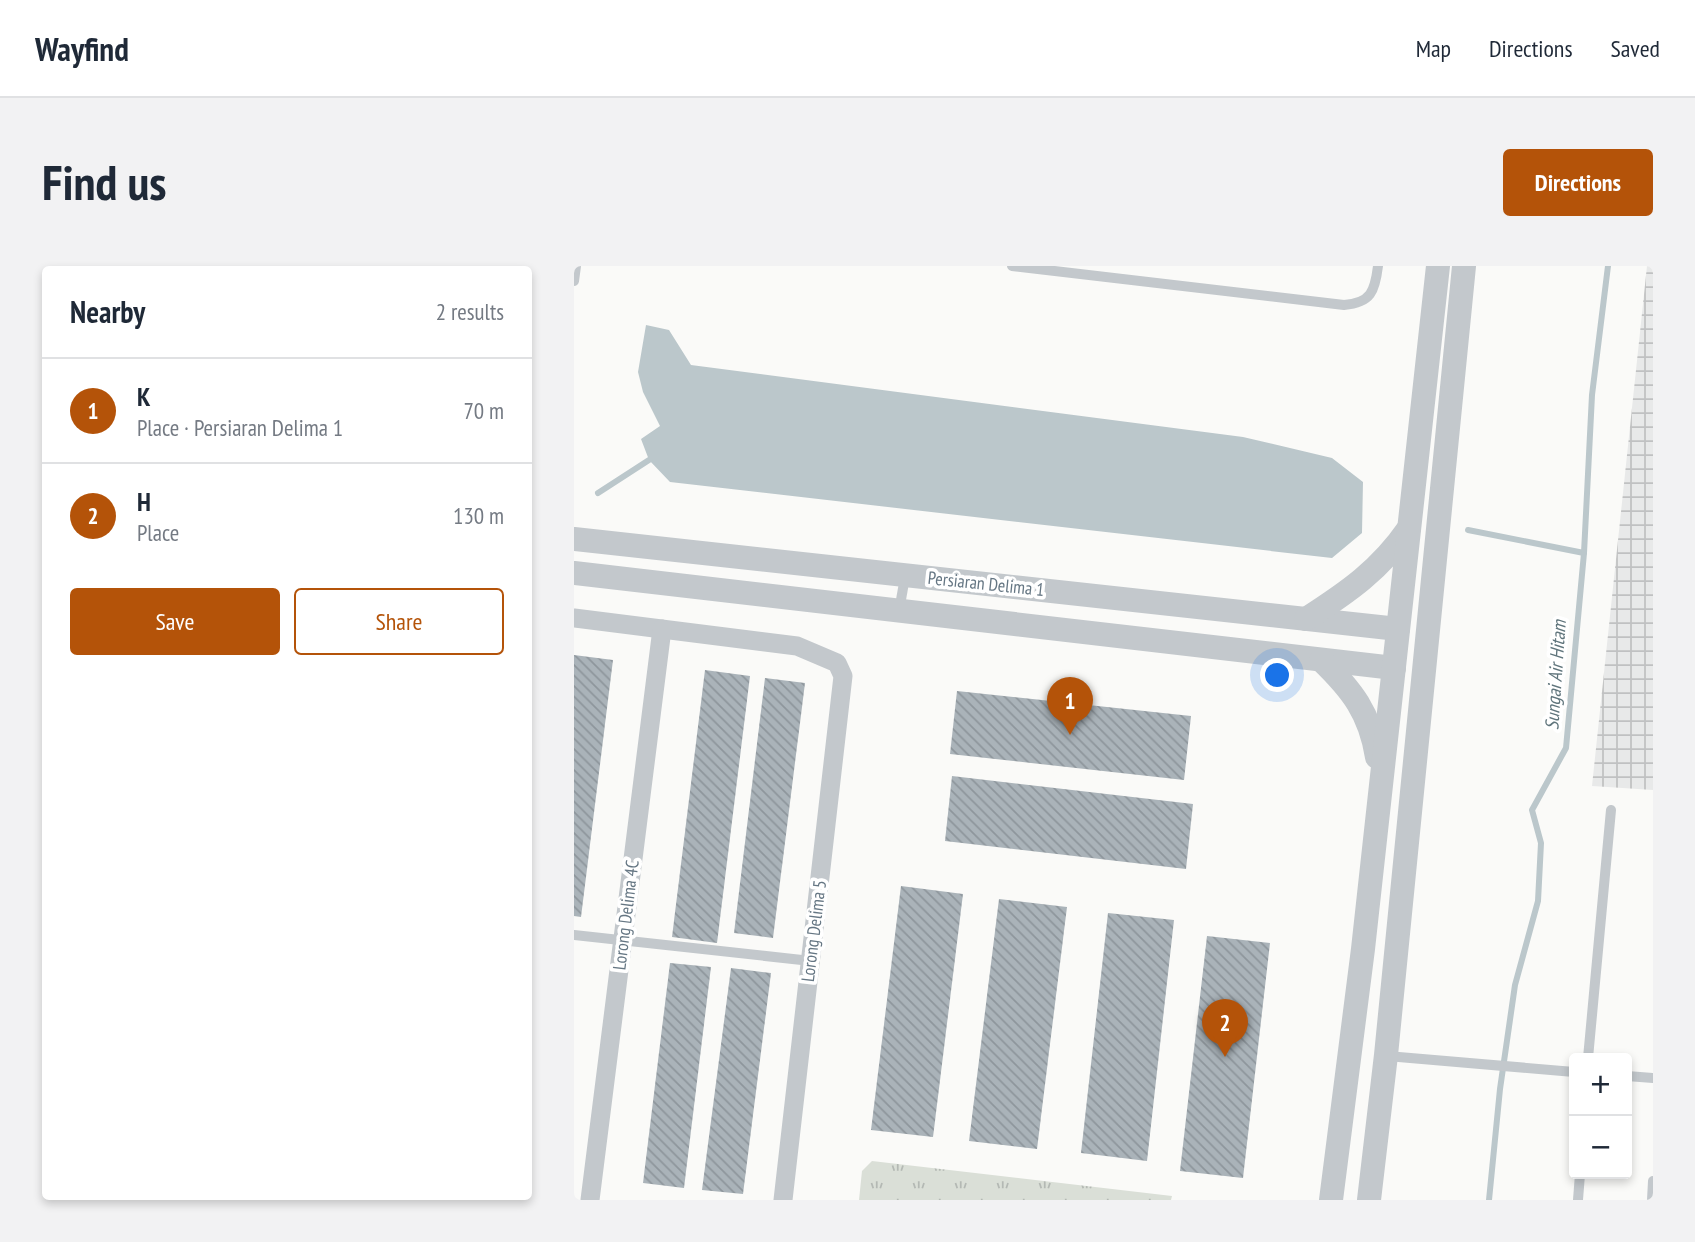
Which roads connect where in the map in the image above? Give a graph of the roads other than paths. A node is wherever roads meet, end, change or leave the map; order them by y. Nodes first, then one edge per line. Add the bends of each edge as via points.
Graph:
1 (576, 266) edge
2 (1012, 266) edge
3 (1378, 266) edge
4 (1438, 266) edge
5 (1464, 266) edge
6 (1047, 268) edge
7 (574, 281) edge
8 (1409, 527) junction
9 (574, 539) edge
10 (574, 573) edge
11 (906, 575) junction
12 (899, 611) junction
13 (574, 618) edge
14 (1306, 619) junction
15 (662, 629) junction
16 (1398, 629) junction
17 (1321, 660) junction
18 (1394, 668) junction
19 (1381, 787) junction
20 (1611, 810) dead end
21 (574, 934) edge
22 (623, 940) junction
23 (811, 961) junction
24 (1588, 1053) edge
25 (1386, 1055) junction
26 (1569, 1072) edge
27 (1632, 1076) edge
28 (1653, 1078) edge
29 (1580, 1179) edge
30 (1653, 1181) edge
31 (590, 1200) edge
32 (783, 1200) edge
33 (1331, 1200) edge
34 (1369, 1200) edge
35 (1578, 1200) edge
36 (1652, 1200) edge

1 - 7 lane
2 - 6 lane
3 - 6 lane via 1370,296 1344,305
4 - 8 street
5 - 25 street
8 - 14 street via 1392,553 1364,579
8 - 16 street
9 - 11 street, Persiaran Delima 1
10 - 12 street, Persiaran Delima 1
11 - 12 lane
11 - 14 street, Persiaran Delima 1
12 - 17 street, Persiaran Delima 1
13 - 15 street
14 - 16 street, Persiaran Delima 1
15 - 22 street, Lorong Delima 4C
15 - 23 street, Lorong Delima 5 via 797,646 837,663 844,676
16 - 18 street
17 - 18 street, Persiaran Delima 1
17 - 19 street via 1362,707 1374,735
18 - 19 street
19 - 33 street
20 - 24 lane
21 - 22 lane
22 - 23 lane
22 - 31 street, Lorong Delima 4C
23 - 32 street, Lorong Delima 5
25 - 26 lane
25 - 34 street
27 - 28 lane
29 - 35 lane
30 - 36 lane

